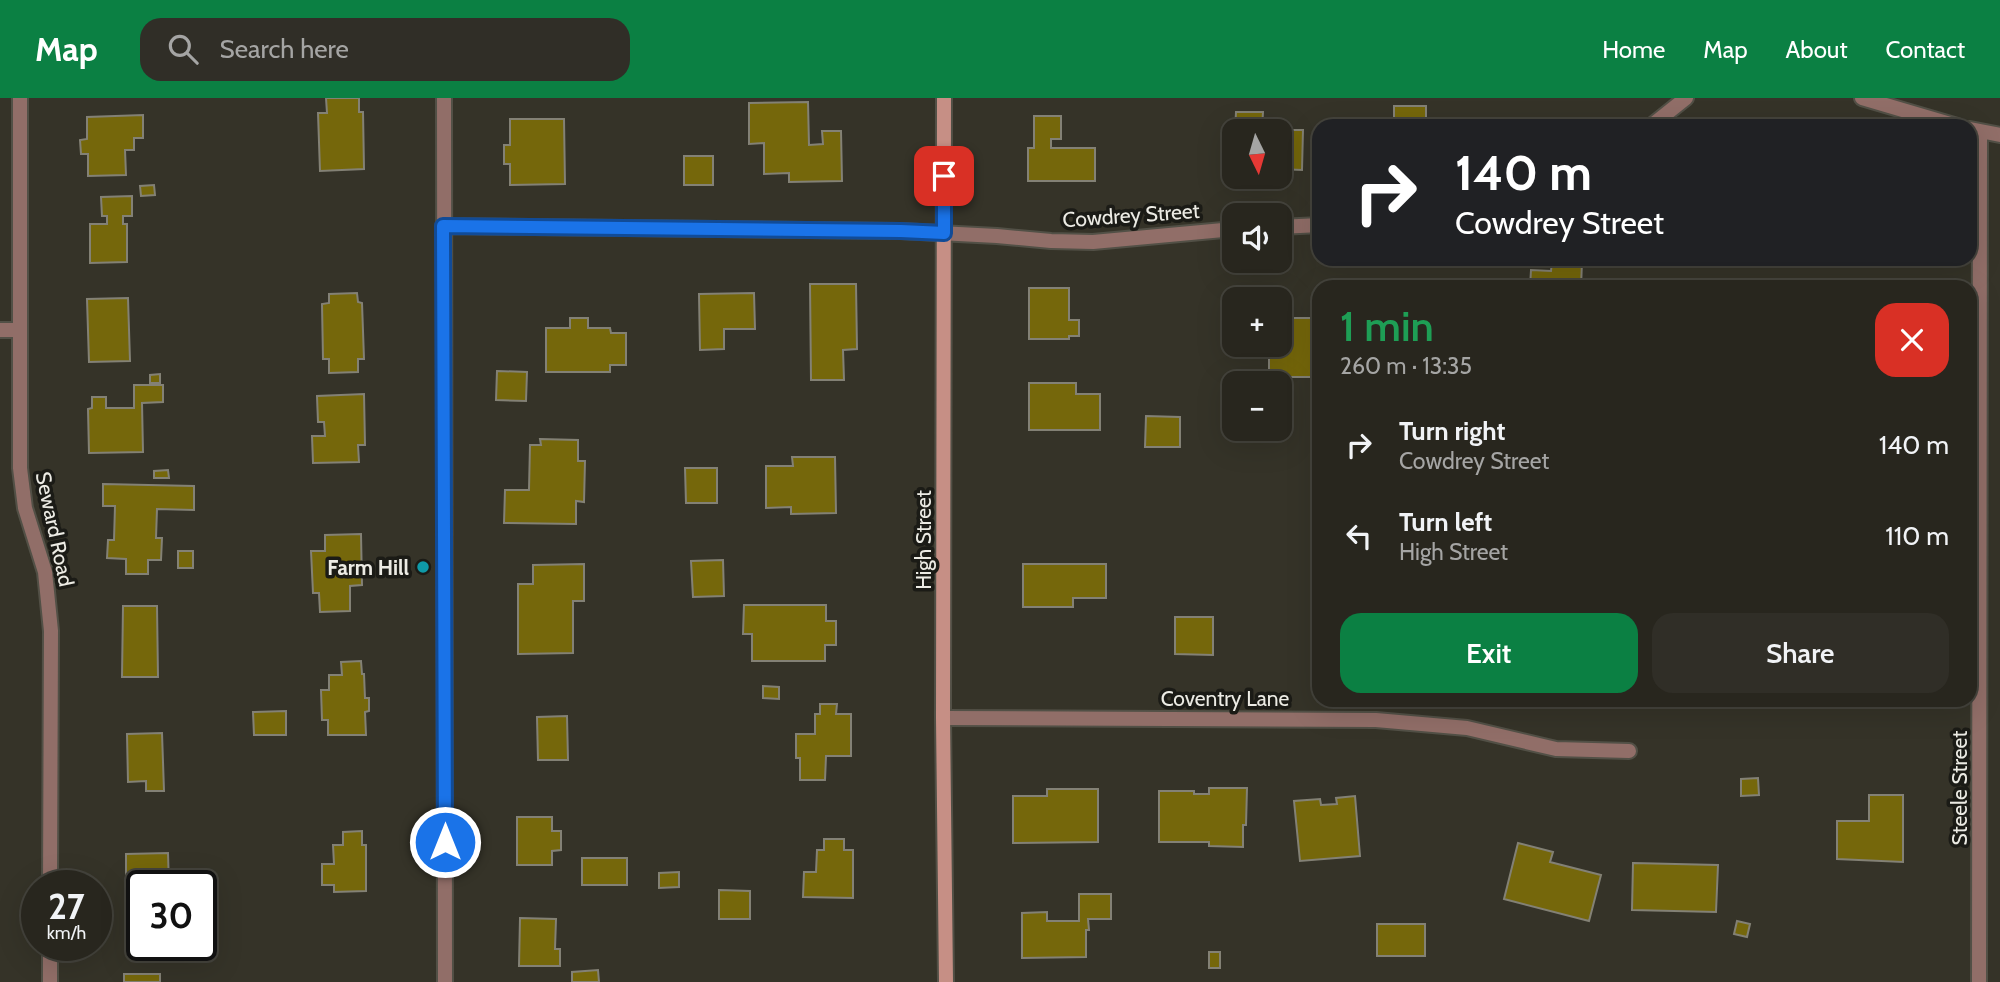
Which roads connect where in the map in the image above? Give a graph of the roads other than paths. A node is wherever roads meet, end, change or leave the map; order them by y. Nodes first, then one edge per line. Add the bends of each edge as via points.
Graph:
1 (20, 98) edge
2 (444, 98) edge
3 (944, 98) edge
4 (1686, 98) edge
5 (1862, 98) edge
6 (1660, 119) edge
7 (1933, 119) edge
8 (1977, 131) edge
9 (2000, 135) edge
10 (1312, 225) edge
11 (443, 226) junction
12 (1292, 226) edge
13 (1222, 230) edge
14 (944, 233) junction
15 (0, 330) edge
16 (20, 330) junction
17 (1977, 556) edge
18 (943, 718) junction
19 (1629, 751) dead end
20 (50, 870) edge
21 (50, 961) edge
22 (50, 982) edge
23 (445, 982) edge
24 (946, 982) edge
25 (1979, 982) edge

1 - 16 street, Seward Road
2 - 11 street
3 - 14 street, High Street
4 - 6 street
5 - 7 street
8 - 9 street
10 - 12 street
11 - 14 street, Cowdrey Street
11 - 23 street
13 - 14 street, Cowdrey Street via 1100,242
14 - 18 street, High Street
15 - 16 street
16 - 20 street, Seward Road via 21,481 45,572 51,631
17 - 25 street, Steele Street
18 - 19 street, Coventry Lane via 1376,720 1467,728 1556,749
18 - 24 street, High Street
21 - 22 street

